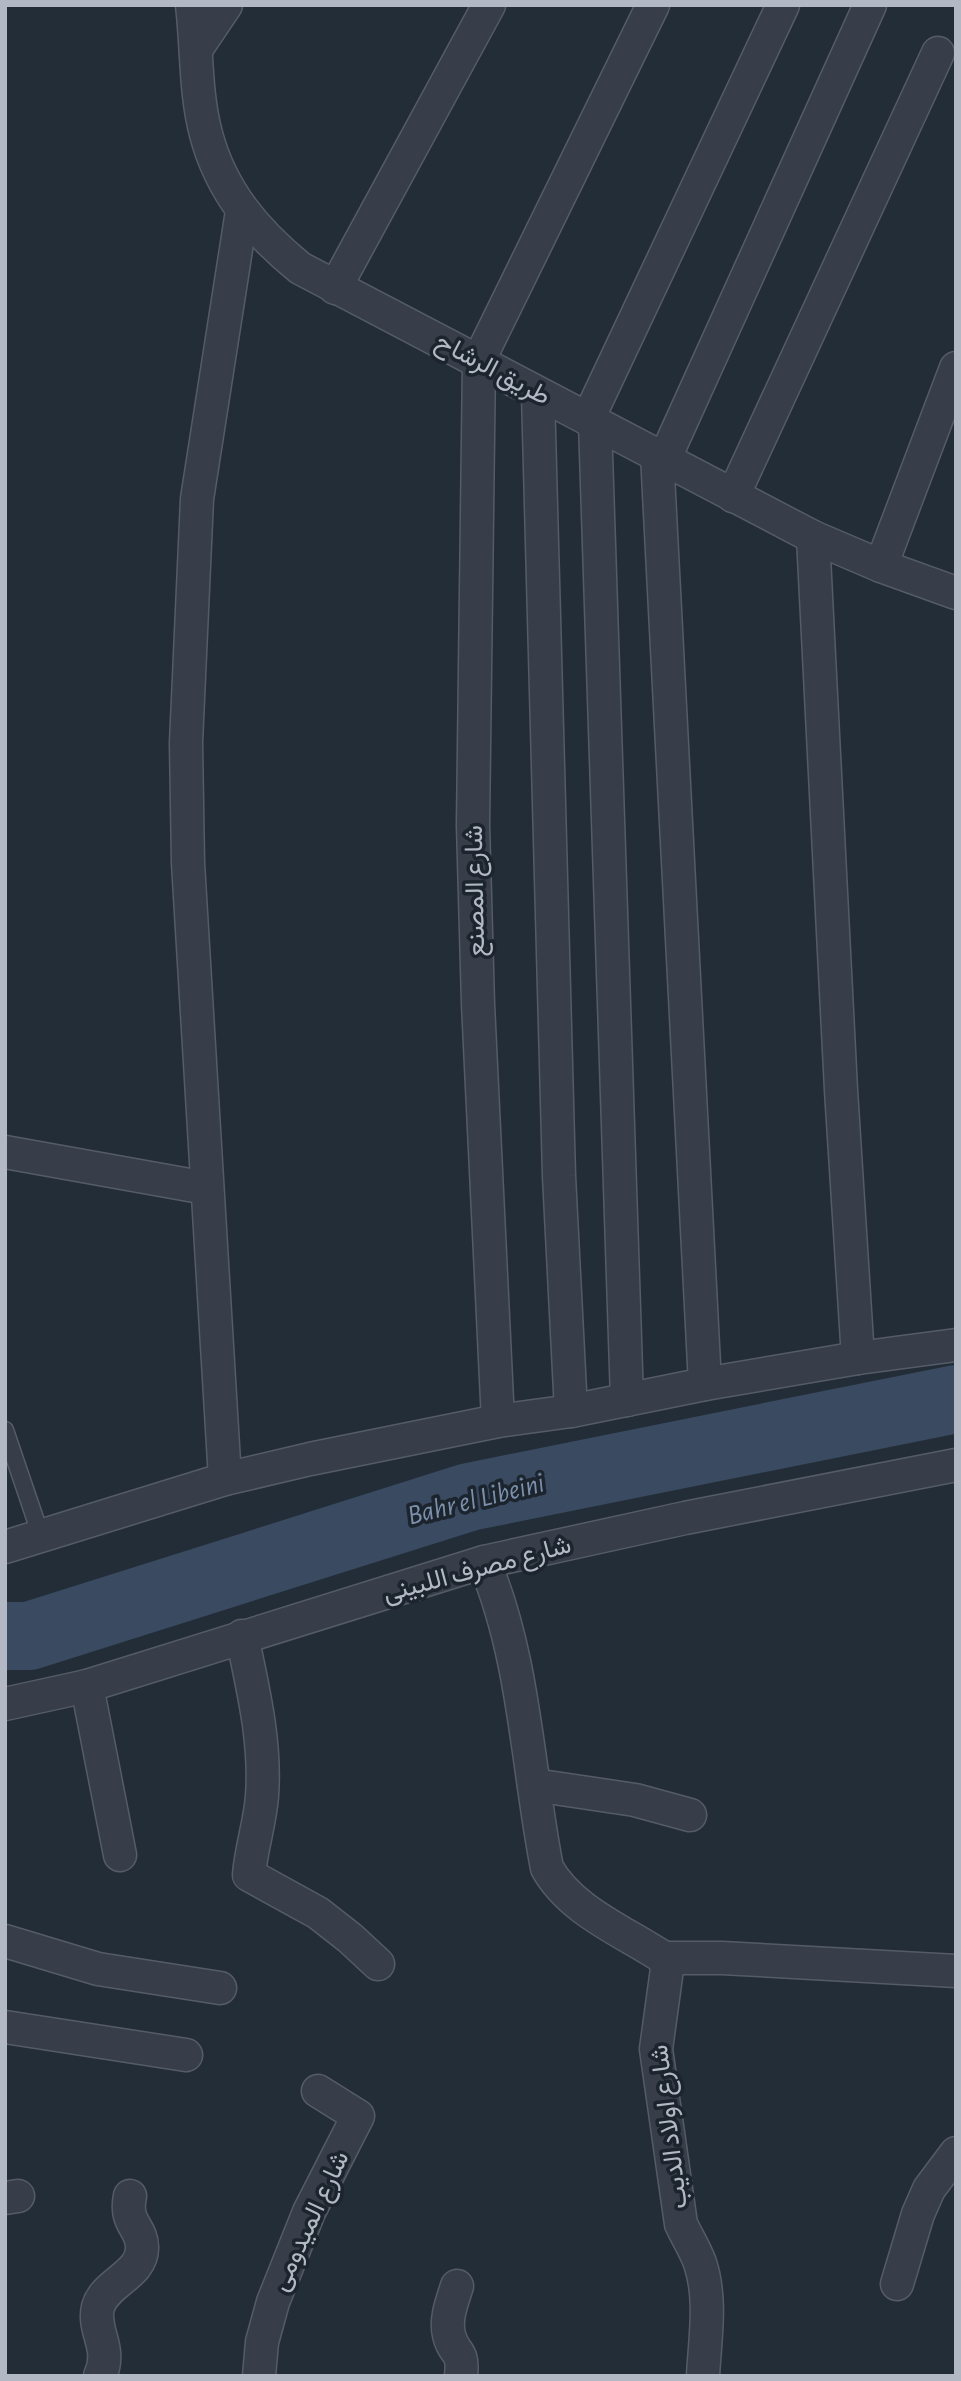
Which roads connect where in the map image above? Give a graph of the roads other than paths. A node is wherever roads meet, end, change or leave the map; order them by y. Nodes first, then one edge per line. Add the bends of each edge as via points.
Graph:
1 (192, 5) edge
2 (226, 5) edge
3 (489, 5) edge
4 (653, 5) edge
5 (783, 5) edge
6 (870, 5) edge
7 (197, 48) junction
8 (938, 53) dead end
9 (242, 211) junction
10 (335, 288) junction
11 (479, 360) junction
12 (956, 368) edge
13 (538, 394) junction
14 (592, 421) junction
15 (660, 458) junction
16 (733, 496) junction
17 (813, 537) junction
18 (881, 566) junction
19 (956, 593) edge
20 (5, 1152) edge
21 (206, 1188) junction
22 (956, 1345) edge
23 (858, 1358) junction
24 (705, 1384) junction
25 (627, 1400) junction
26 (571, 1411) junction
27 (498, 1421) junction
28 (5, 1430) edge
29 (9, 1454) edge
30 (956, 1465) edge
31 (225, 1479) junction
32 (41, 1536) junction
33 (5, 1547) edge
34 (484, 1562) junction
35 (242, 1636) junction
36 (87, 1686) junction
37 (5, 1704) edge
38 (534, 1785) junction
39 (690, 1815) dead end
40 (120, 1855) dead end
41 (5, 1941) edge
42 (664, 1958) junction
43 (378, 1964) dead end
44 (956, 1971) edge
45 (220, 1987) dead end
46 (5, 2026) edge
47 (186, 2055) dead end
48 (318, 2091) dead end
49 (956, 2153) edge
50 (130, 2196) dead end
51 (897, 2284) dead end
52 (457, 2286) dead end
53 (100, 2376) edge
54 (259, 2376) edge
55 (461, 2376) edge
56 (703, 2376) edge

1 - 7 street, طريق الرشاح
2 - 7 street
3 - 10 street
4 - 11 street
5 - 14 street
6 - 15 street
7 - 9 street, طريق الرشاح via 206,134 220,174
8 - 16 street
9 - 10 street, طريق الرشاح via 268,242
9 - 21 street via 197,499 186,743
10 - 11 street, طريق الرشاح
11 - 13 street, طريق الرشاح
11 - 27 street, شارع المصنع via 473,825
12 - 18 street
13 - 14 street, طريق الرشاح
13 - 26 street via 558,1162
14 - 15 street, طريق الرشاح
14 - 25 street
15 - 16 street, طريق الرشاح
15 - 24 street
16 - 17 street, طريق الرشاح
17 - 18 street, طريق الرشاح
17 - 23 street
18 - 19 street, طريق الرشاح
20 - 21 street
21 - 31 street
22 - 23 street
23 - 24 street
24 - 25 street
25 - 26 street
26 - 27 street
27 - 31 street
28 - 29 lane
29 - 32 lane
30 - 34 street, شارع مصرف اللبينى
31 - 32 street
32 - 33 street
34 - 35 street, شارع مصرف اللبينى
34 - 38 street via 499,1597 511,1647
35 - 36 street, شارع مصرف اللبينى
35 - 43 street via 263,1754 258,1836 249,1875 318,1913
36 - 37 street, شارع مصرف اللبينى
36 - 40 street
38 - 39 street via 635,1800
38 - 42 street via 547,1868 556,1883 605,1922
41 - 45 street via 99,1969
42 - 44 street
42 - 56 street, شارع اولاد الديب via 667,1969 656,2049 681,2224 701,2266 708,2301
46 - 47 street
48 - 54 street, شارع الميدومى via 358,2116 309,2212 273,2302
49 - 51 street via 929,2189
50 - 53 street via 130,2219 143,2246 133,2269 105,2294 98,2307 106,2356
52 - 55 street via 448,2316 449,2335 462,2358

